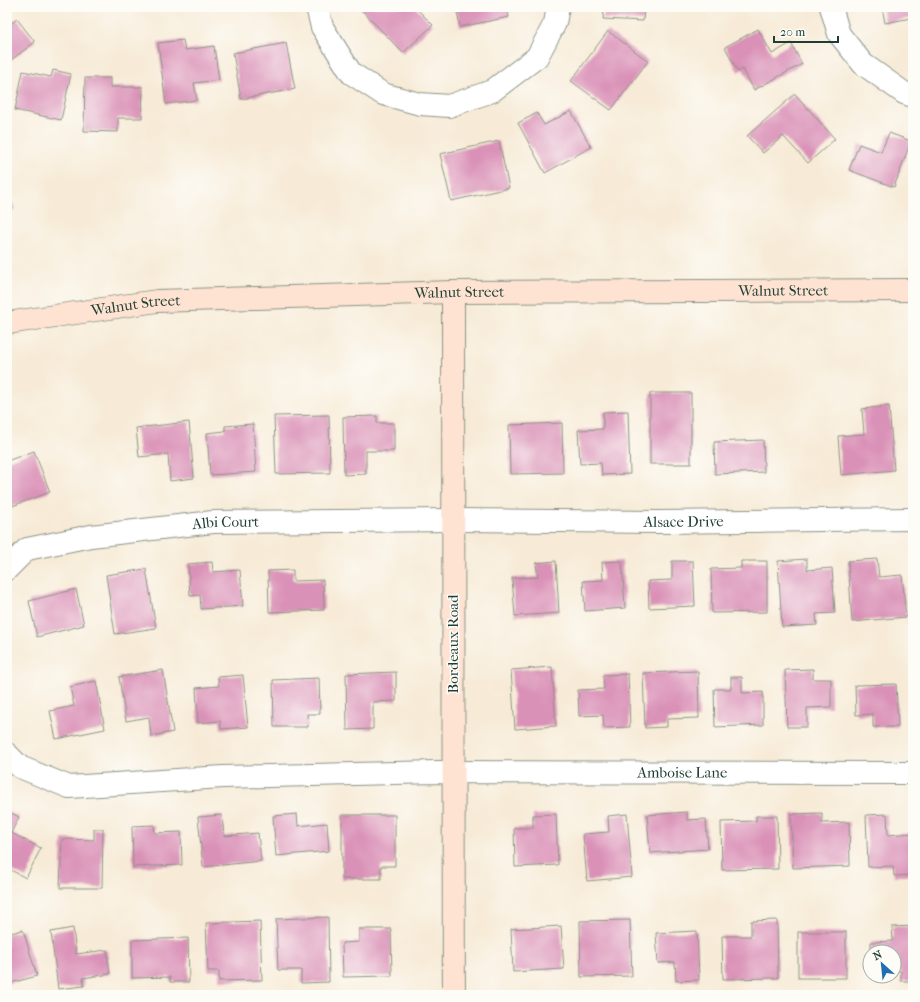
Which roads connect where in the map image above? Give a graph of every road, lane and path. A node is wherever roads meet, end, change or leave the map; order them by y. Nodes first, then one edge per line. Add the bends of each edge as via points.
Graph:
1 (317, 7) edge
2 (558, 7) edge
3 (831, 7) edge
4 (913, 96) edge
5 (913, 290) edge
6 (453, 292) junction
7 (7, 323) edge
8 (913, 519) edge
9 (454, 520) junction
10 (7, 569) edge
11 (7, 754) edge
12 (452, 772) junction
13 (913, 773) edge
14 (454, 995) edge

1 - 2 street via 322,27 350,73 383,94 420,104 449,106 492,91 537,57 555,23
3 - 4 street via 839,34 863,64 904,93
5 - 6 street, Walnut Street
6 - 7 street, Walnut Street via 157,301
6 - 9 street, Bordeaux Road
8 - 9 street, Alsace Drive via 658,522
9 - 10 street, Albi Court via 206,523 91,536 27,549
9 - 12 street, Bordeaux Road
11 - 12 street via 20,768 69,787 223,777
12 - 13 street, Amboise Lane
12 - 14 street, Bordeaux Road

